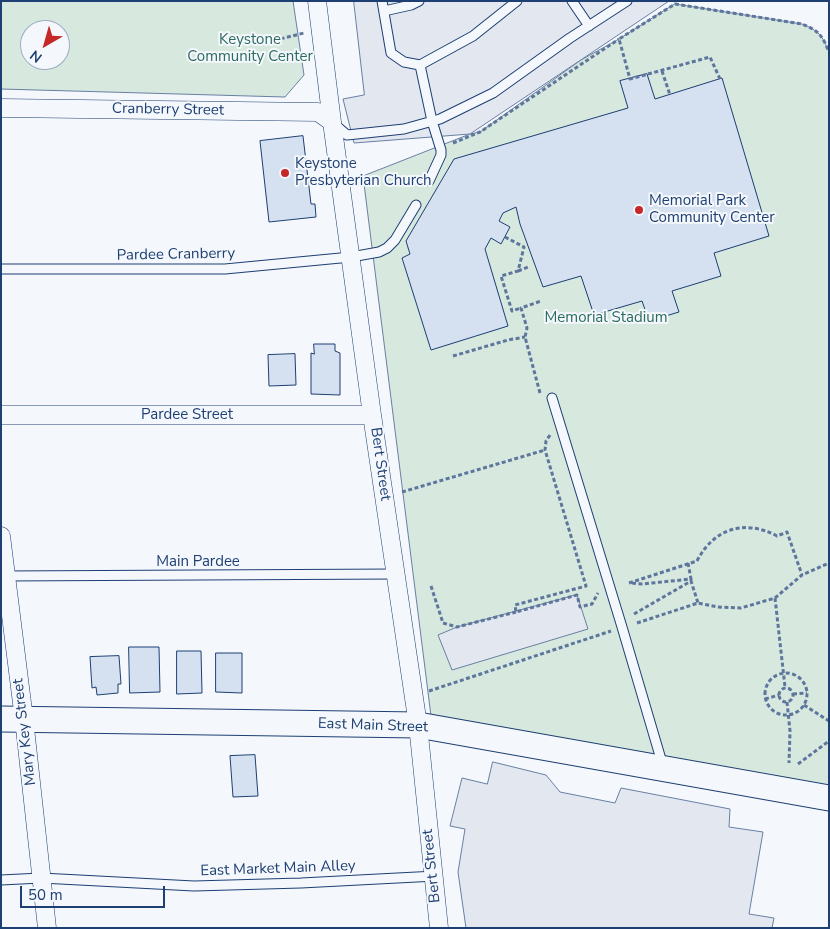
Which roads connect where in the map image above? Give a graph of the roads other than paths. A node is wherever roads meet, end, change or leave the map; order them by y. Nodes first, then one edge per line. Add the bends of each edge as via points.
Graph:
1 (318, 1) edge
2 (382, 1) edge
3 (419, 1) edge
4 (517, 1) edge
5 (572, 1) edge
6 (627, 1) edge
7 (384, 11) junction
8 (588, 26) junction
9 (420, 65) junction
10 (1, 108) edge
11 (432, 121) junction
12 (332, 122) junction
13 (429, 181) dead end
14 (416, 205) dead end
15 (351, 257) junction
16 (1, 269) edge
17 (552, 398) dead end
18 (1, 415) edge
19 (372, 415) junction
20 (1, 536) edge
21 (396, 574) junction
22 (4, 576) edge
23 (12, 719) edge
24 (418, 725) junction
25 (664, 769) junction
26 (829, 798) edge
27 (435, 876) junction
28 (41, 878) junction
29 (1, 880) edge
30 (47, 928) edge
31 (439, 928) edge

1 - 12 street, Bert Street
2 - 7 lane
3 - 7 lane
4 - 9 lane via 473,36
5 - 8 lane
6 - 8 lane
7 - 9 lane via 391,53 404,62
8 - 11 lane via 493,93
9 - 11 lane
10 - 12 street, Cranberry Street via 318,112
11 - 12 lane via 404,129 347,135
11 - 13 lane via 441,155
12 - 15 street, Bert Street
14 - 15 lane, Pardee Cranberry via 387,248
15 - 16 lane, Pardee Cranberry via 225,269
15 - 19 street, Bert Street
17 - 25 lane
18 - 19 street, Pardee Street
19 - 21 street, Bert Street
20 - 22 street, Mary Key Street
21 - 22 lane, Main Pardee
21 - 24 street, Bert Street
22 - 23 street, Mary Key Street
23 - 24 main road, East Main Street
23 - 28 street, Mary Key Street
24 - 25 main road, East Main Street
24 - 27 street, Bert Street
25 - 26 main road, East Main Street
27 - 28 lane, East Market Main Alley via 194,886
27 - 31 street, Bert Street
28 - 29 lane, East Market Main Alley
28 - 30 street, Mary Key Street

